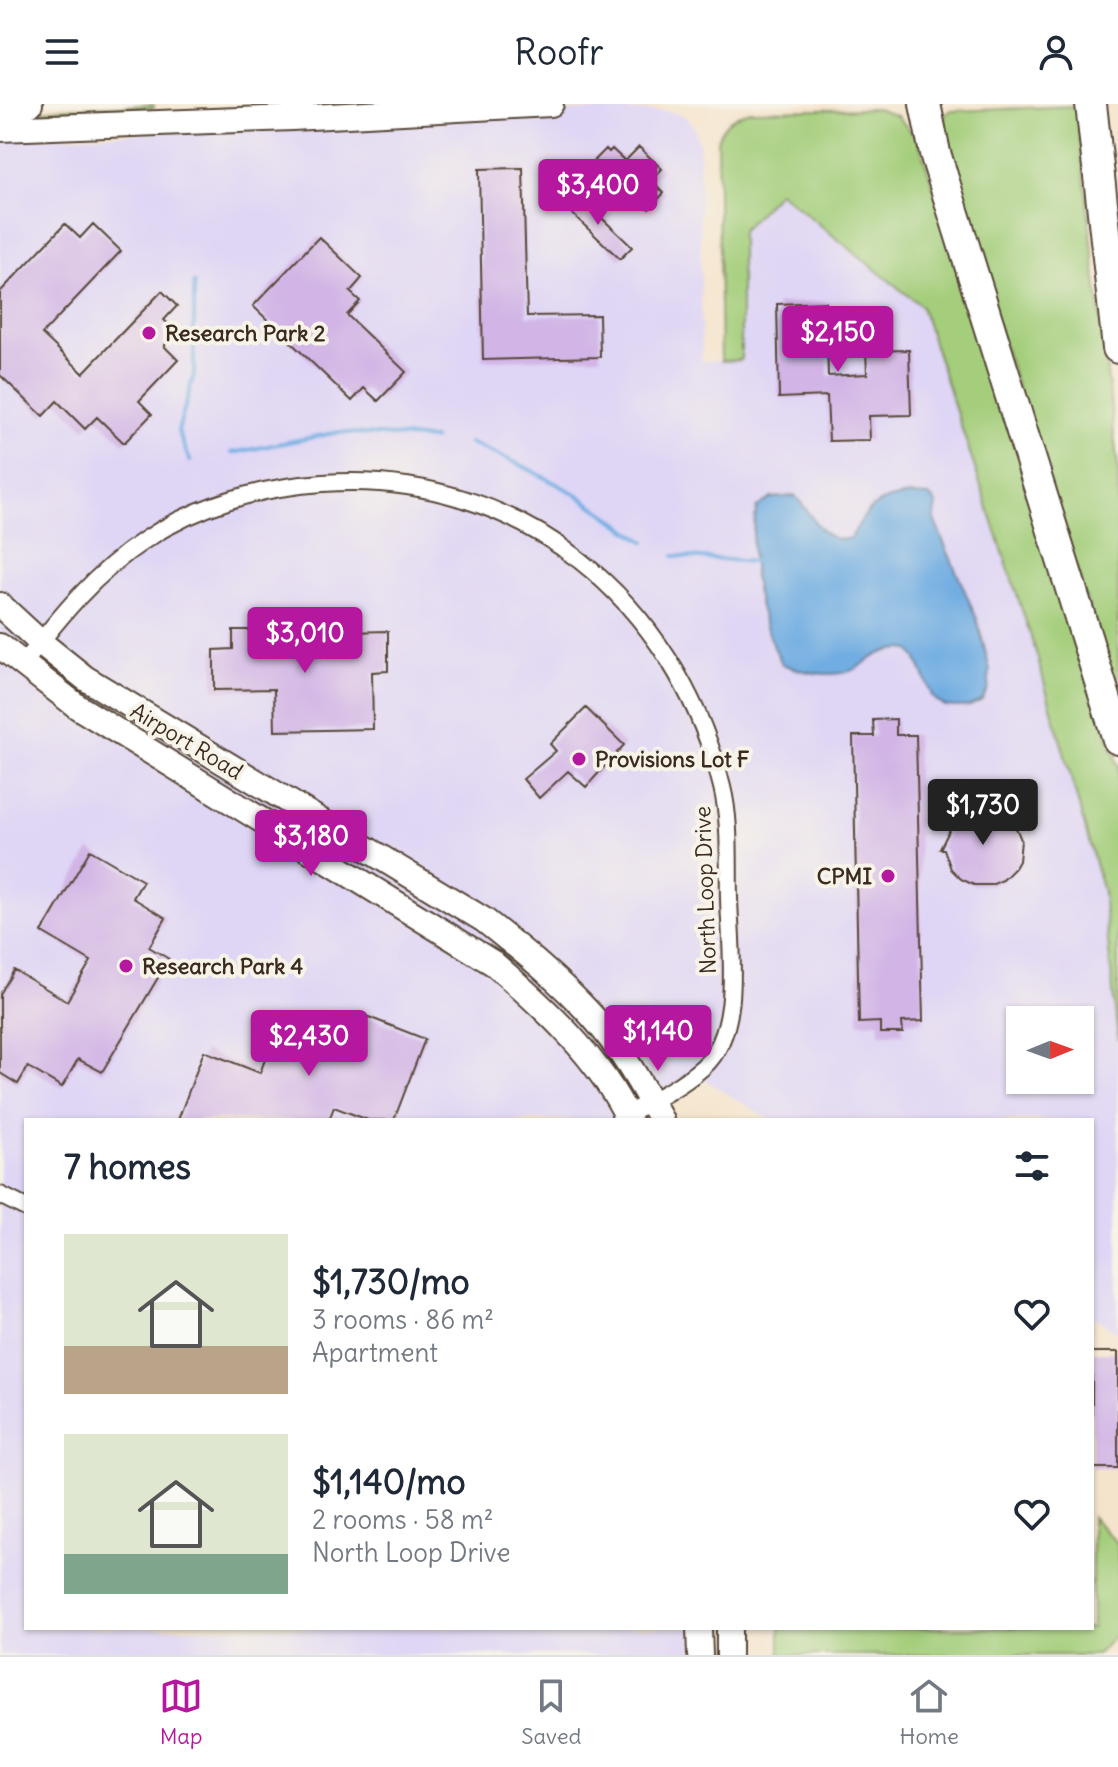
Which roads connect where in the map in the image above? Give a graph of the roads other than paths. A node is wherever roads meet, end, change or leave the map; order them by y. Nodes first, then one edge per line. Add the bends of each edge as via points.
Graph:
1 (30, 104) edge
2 (551, 104) edge
3 (925, 104) edge
4 (1091, 104) edge
5 (2, 125) edge
6 (1118, 348) edge
7 (0, 605) edge
8 (40, 642) junction
9 (0, 646) edge
10 (23, 665) junction
11 (1118, 739) edge
12 (656, 1111) edge
13 (624, 1118) edge
14 (0, 1195) edge
15 (24, 1207) edge
16 (699, 1630) edge
17 (729, 1630) edge
18 (700, 1655) edge
19 (729, 1655) edge

1 - 5 main road
2 - 5 main road via 292,118
3 - 11 highway via 951,205
4 - 6 highway
7 - 8 main road, Airport Road
8 - 10 street, North Loop Drive
8 - 12 main road, Airport Road via 85,678 484,920 592,1016
8 - 12 street, North Loop Drive via 77,596 145,540 227,501 301,484 374,482 443,492 509,515 598,573 634,611 678,673 713,756 726,809 731,996 726,1031 712,1057
9 - 10 main road, Airport Road
10 - 13 main road, Airport Road via 78,707 493,963 564,1029 602,1078
12 - 13 street, North Loop Drive
14 - 15 street
16 - 18 main road
17 - 19 main road

